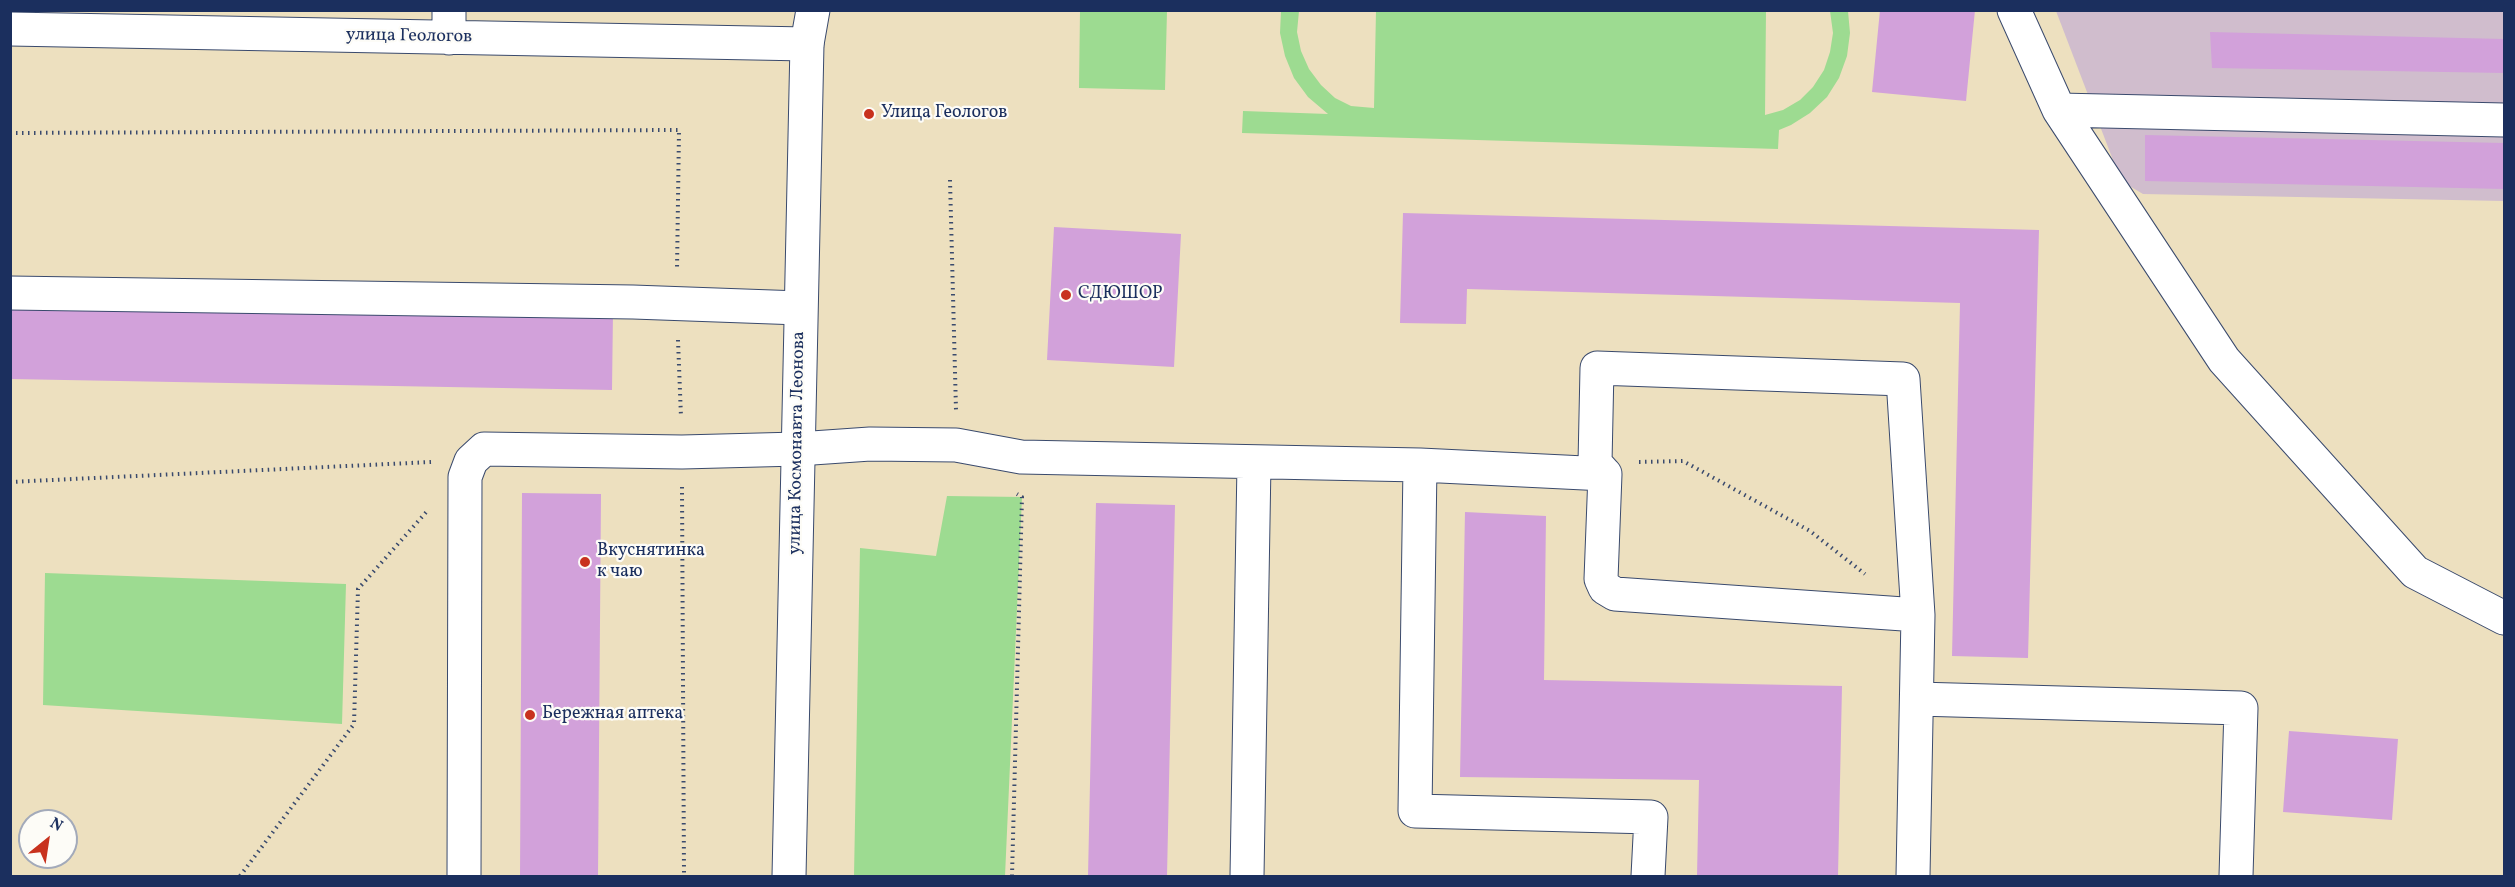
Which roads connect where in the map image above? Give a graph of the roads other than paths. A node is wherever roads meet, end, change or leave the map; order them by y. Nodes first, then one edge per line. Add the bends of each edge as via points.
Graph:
1 (813, 10) edge
2 (2014, 10) edge
3 (449, 24) edge
4 (10, 29) edge
5 (807, 44) junction
6 (2059, 110) junction
7 (2505, 120) edge
8 (10, 293) edge
9 (800, 308) junction
10 (798, 449) junction
11 (1254, 463) junction
12 (1420, 465) junction
13 (1600, 469) junction
14 (1918, 615) junction
15 (2505, 618) edge
16 (1917, 699) junction
17 (464, 876) edge
18 (789, 876) edge
19 (1247, 876) edge
20 (1648, 876) edge
21 (1913, 876) edge
22 (2236, 876) edge

1 - 5 main road, улица Космонавта Леонова
2 - 6 main road
3 - 4 main road, улица Геологов
3 - 5 main road, улица Геологов
5 - 9 main road, улица Космонавта Леонова
6 - 7 main road
6 - 15 main road via 2223,360 2415,572
8 - 9 main road
9 - 10 main road, улица Космонавта Леонова
10 - 11 main road via 870,444 956,445 1021,457
10 - 17 main road via 484,449 471,461 465,477
10 - 18 main road, улица Космонавта Леонова
11 - 12 main road
11 - 19 main road
12 - 13 main road
12 - 20 main road via 1415,811 1651,817
13 - 14 main road via 1601,579 1605,588 1615,594
13 - 14 main road via 1597,368 1904,379
14 - 16 main road
16 - 21 main road
16 - 22 main road via 2241,708

